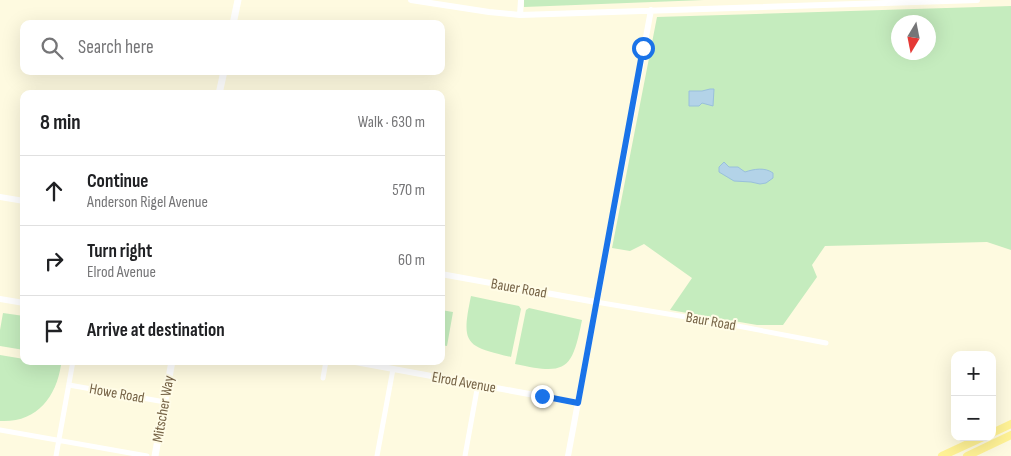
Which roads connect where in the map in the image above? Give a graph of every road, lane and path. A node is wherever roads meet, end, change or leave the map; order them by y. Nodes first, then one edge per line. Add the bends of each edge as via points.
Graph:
1 (238, 0) edge
2 (411, 0) edge
3 (521, 0) edge
4 (976, 0) edge
5 (650, 10) junction
6 (520, 14) junction
7 (234, 20) edge
8 (223, 75) edge
9 (220, 90) edge
10 (0, 197) edge
11 (20, 200) edge
12 (445, 275) edge
13 (0, 299) edge
14 (20, 302) edge
15 (596, 302) junction
16 (826, 343) dead end
17 (72, 365) edge
18 (171, 365) edge
19 (325, 365) edge
20 (372, 365) edge
21 (393, 369) junction
22 (323, 378) dead end
23 (478, 384) junction
24 (69, 385) junction
25 (164, 402) junction
26 (578, 403) junction
27 (1011, 424) edge
28 (0, 430) edge
29 (996, 431) edge
30 (1011, 435) edge
31 (59, 440) junction
32 (974, 441) edge
33 (56, 456) edge
34 (147, 456) edge
35 (155, 456) edge
36 (377, 456) edge
37 (465, 456) edge
38 (568, 456) edge
39 (942, 456) edge
40 (967, 456) edge

1 - 7 main road
2 - 6 street
3 - 6 street
4 - 5 street
5 - 6 street
5 - 15 street
8 - 9 main road
10 - 11 street
12 - 15 street, Bauer Road
13 - 14 street
15 - 16 street, Baur Road
15 - 26 street
17 - 24 street
18 - 25 main road, Mitscher Way
19 - 22 street
20 - 21 street, Elrod Avenue
21 - 23 street, Elrod Avenue
21 - 36 street
23 - 26 street, Elrod Avenue
23 - 37 street
24 - 25 street, Howe Road
24 - 31 street
25 - 35 main road, Mitscher Way
26 - 38 street
27 - 29 main road
28 - 31 street
30 - 40 main road
31 - 33 street
31 - 34 street
32 - 39 main road

